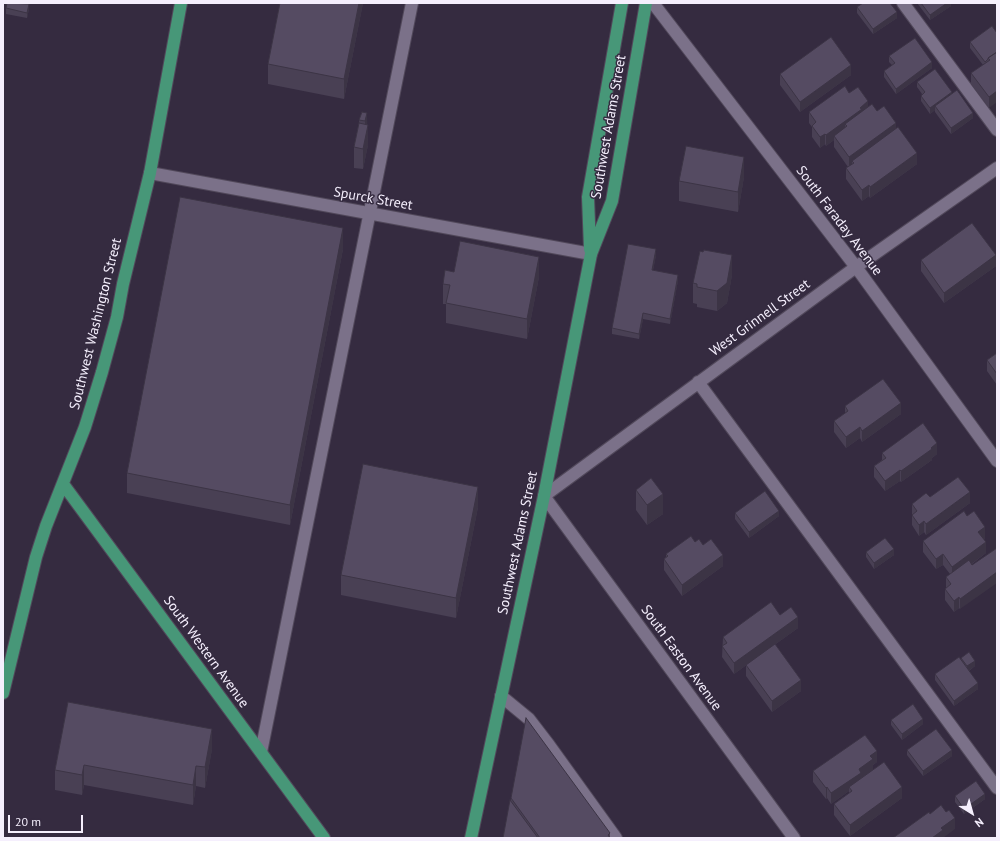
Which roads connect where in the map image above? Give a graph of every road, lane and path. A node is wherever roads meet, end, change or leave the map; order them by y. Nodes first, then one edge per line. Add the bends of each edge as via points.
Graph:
1 (181, 3) edge
2 (412, 3) edge
3 (622, 3) edge
4 (646, 3) edge
5 (654, 3) edge
6 (903, 3) edge
7 (997, 130) edge
8 (997, 168) edge
9 (150, 173) junction
10 (369, 214) junction
11 (591, 254) junction
12 (856, 267) junction
13 (698, 382) junction
14 (997, 460) edge
15 (63, 484) junction
16 (544, 496) junction
17 (3, 692) edge
18 (501, 696) junction
19 (261, 752) junction
20 (997, 788) edge
21 (324, 838) edge
22 (471, 838) edge
23 (616, 838) edge
24 (794, 838) edge

1 - 9 main road, Southwest Washington Street
2 - 10 street
3 - 11 main road, Southwest Adams Street via 588,196
4 - 11 main road, Southwest Adams Street via 612,201
5 - 12 street, South Faraday Avenue
6 - 7 street
8 - 12 street, West Grinnell Street
9 - 10 street, Spurck Street
9 - 15 main road, Southwest Washington Street via 102,372 86,427
10 - 11 street, Spurck Street
10 - 19 street
11 - 16 main road, Southwest Adams Street
12 - 13 street, West Grinnell Street
12 - 14 street, South Faraday Avenue
13 - 16 street, West Grinnell Street
13 - 20 street
15 - 17 main road, Southwest Washington Street via 36,557
15 - 19 main road, South Western Avenue
16 - 18 main road, Southwest Adams Street
16 - 24 street, South Easton Avenue
18 - 22 main road, Southwest Adams Street
18 - 23 street via 529,719
19 - 21 main road, South Western Avenue

